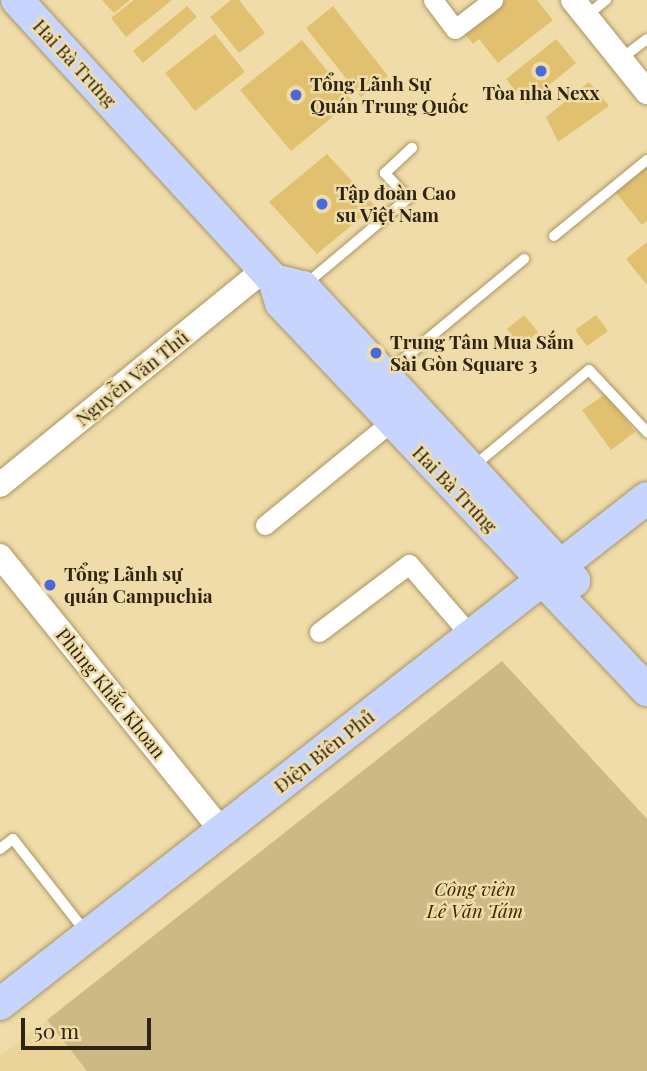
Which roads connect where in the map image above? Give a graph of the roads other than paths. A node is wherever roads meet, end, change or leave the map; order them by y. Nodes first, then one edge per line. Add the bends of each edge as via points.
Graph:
1 (17, 0) edge
2 (433, 0) edge
3 (493, 0) edge
4 (606, 0) edge
5 (579, 8) edge
6 (647, 39) edge
7 (621, 59) junction
8 (647, 92) edge
9 (412, 148) dead end
10 (647, 160) edge
11 (554, 236) dead end
12 (524, 259) dead end
13 (280, 285) junction
14 (385, 375) junction
15 (391, 422) junction
16 (647, 432) edge
17 (472, 468) junction
18 (0, 485) edge
19 (647, 498) edge
20 (265, 525) dead end
21 (0, 556) edge
22 (552, 573) junction
23 (319, 632) dead end
24 (471, 636) junction
25 (647, 660) edge
26 (647, 690) edge
27 (222, 831) junction
28 (0, 849) edge
29 (88, 935) junction
30 (0, 1004) edge

1 - 13 main road, Hai Bà Trưng
2 - 3 street via 455,29
4 - 5 lane
5 - 7 street
6 - 7 lane
7 - 8 street
9 - 13 lane via 385,173 408,198
10 - 11 lane
12 - 14 lane
13 - 14 main road, Hai Bà Trưng
13 - 15 main road, Hai Bà Trưng
13 - 18 street, Nguyễn Văn Thủ
14 - 17 main road, Hai Bà Trưng
15 - 20 street
15 - 22 main road, Hai Bà Trưng
16 - 17 lane via 589,370
17 - 22 main road, Hai Bà Trưng
19 - 22 main road, Điện Biên Phủ
21 - 27 street, Phùng Khắc Khoan
22 - 24 main road, Điện Biên Phủ
22 - 25 main road, Hai Bà Trưng
22 - 26 main road, Hai Bà Trưng
23 - 24 street via 409,564
24 - 27 main road, Điện Biên Phủ
27 - 29 main road, Điện Biên Phủ
28 - 29 lane via 13,839
29 - 30 main road, Điện Biên Phủ

